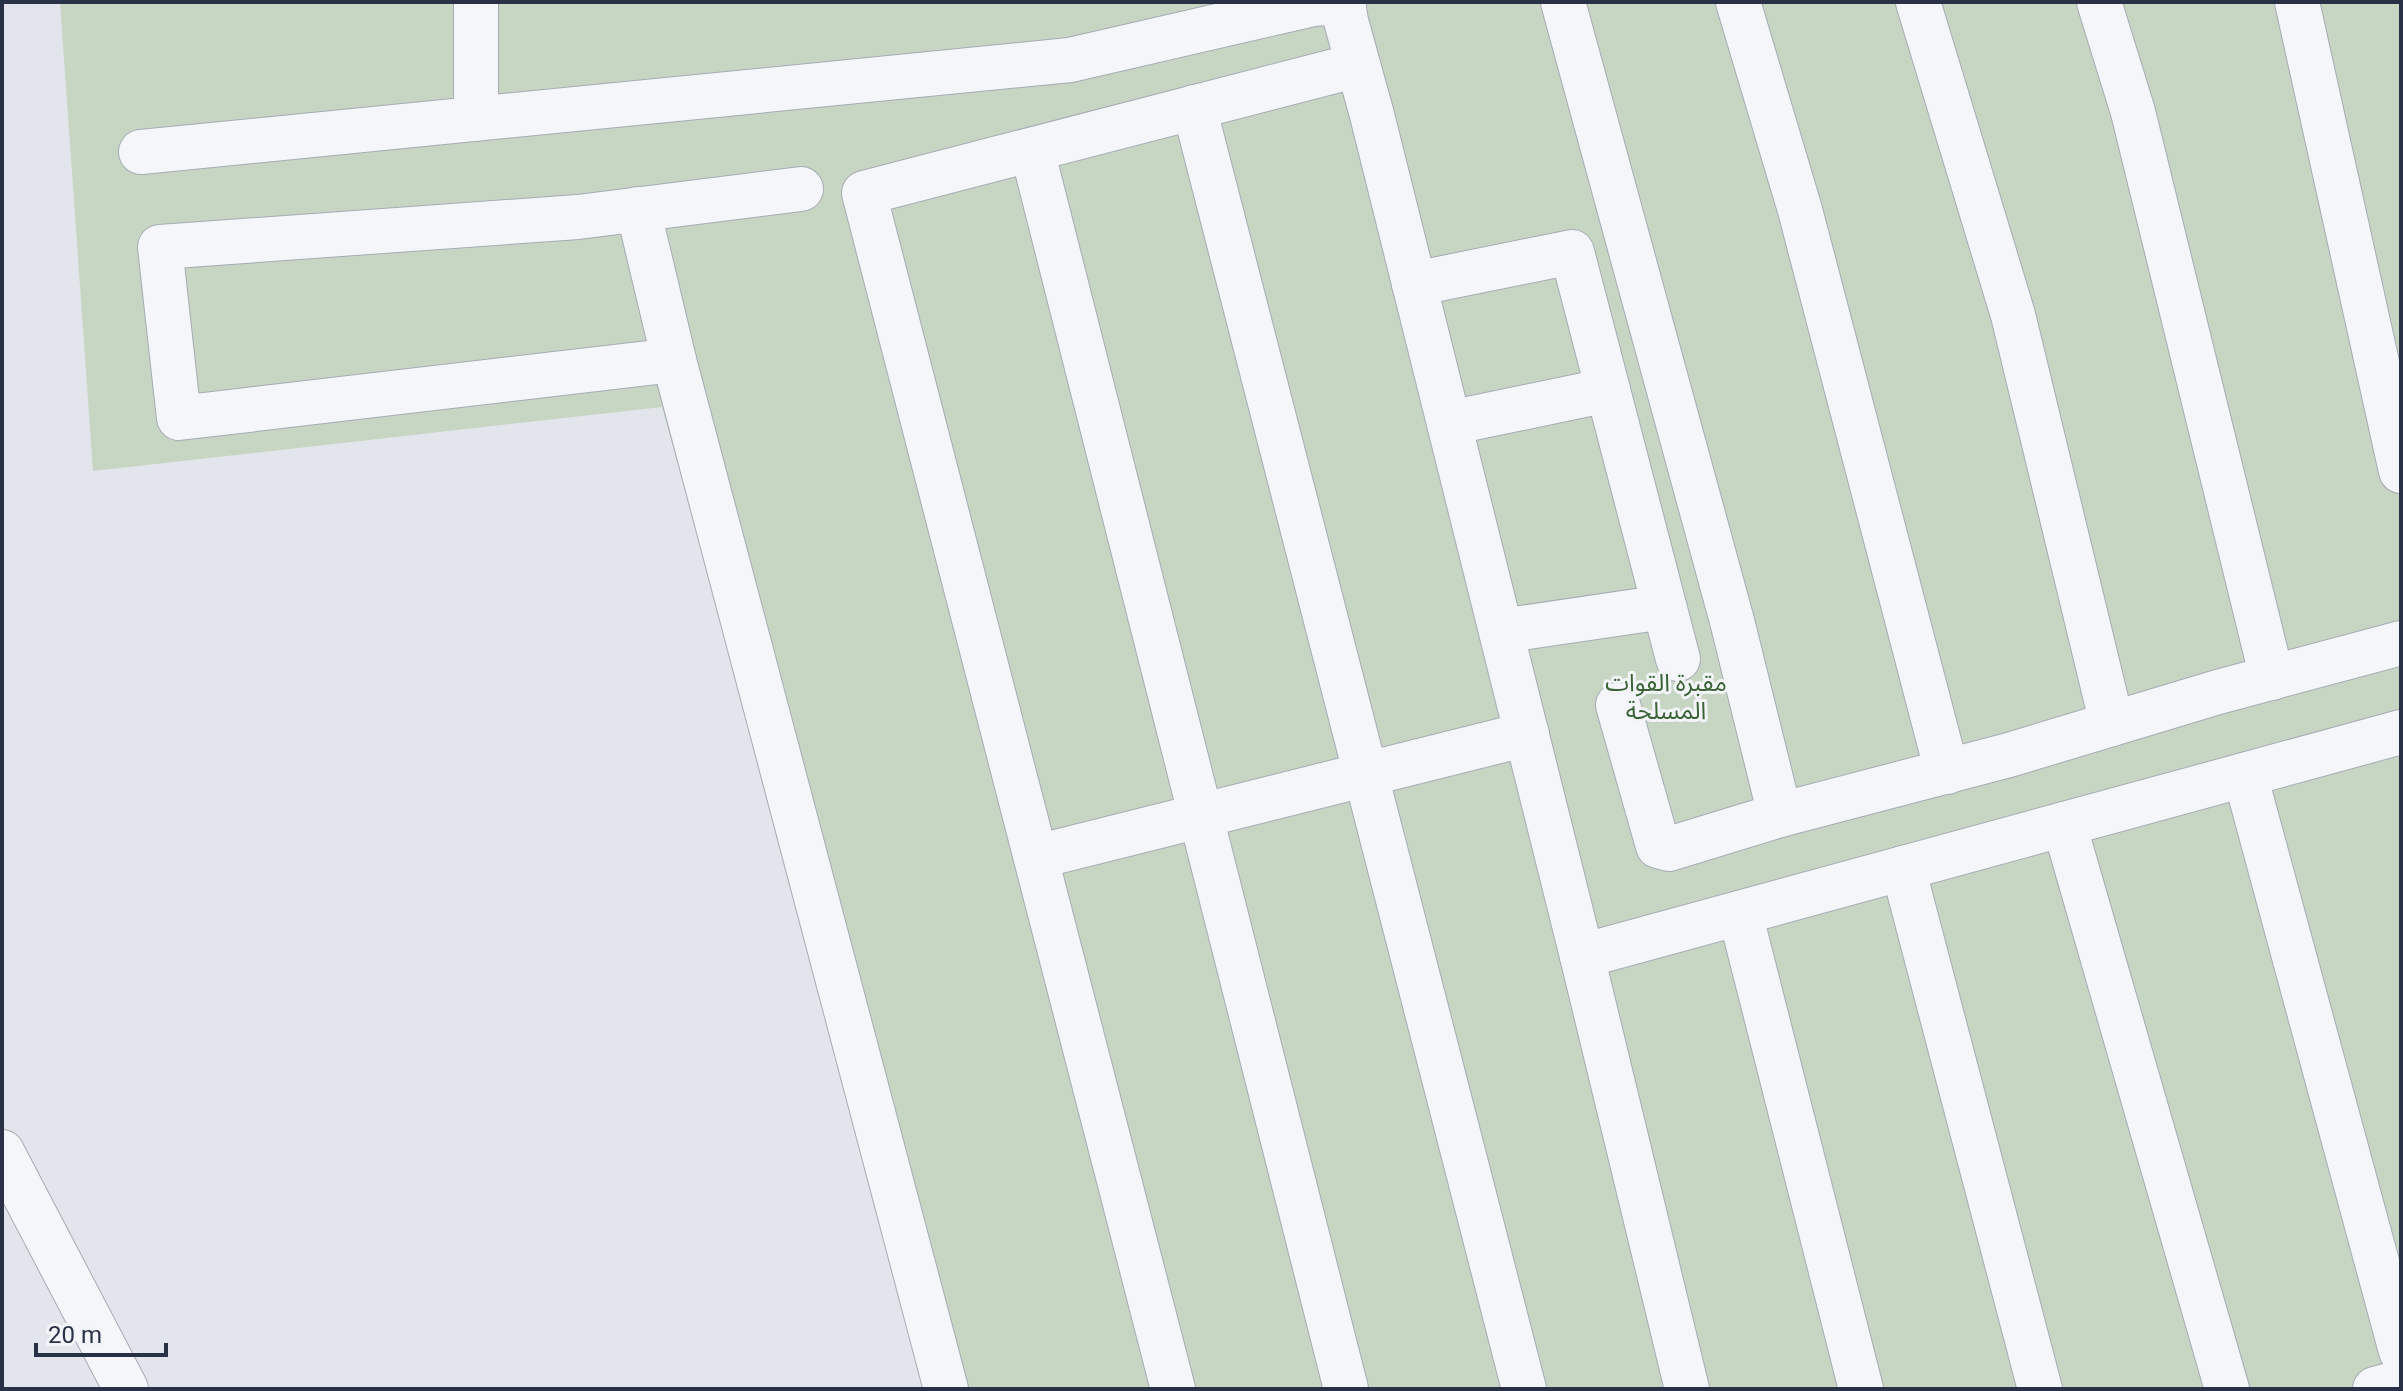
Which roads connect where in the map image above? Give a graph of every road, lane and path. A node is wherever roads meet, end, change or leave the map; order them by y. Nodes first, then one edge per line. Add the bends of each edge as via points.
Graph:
1 (476, 2) edge
2 (1343, 2) edge
3 (1563, 2) edge
4 (1738, 2) edge
5 (1918, 2) edge
6 (2099, 2) edge
7 (2297, 2) edge
8 (1358, 65) junction
9 (1194, 107) junction
10 (476, 119) junction
11 (1032, 150) junction
12 (141, 152) dead end
13 (801, 189) dead end
14 (638, 209) junction
15 (1414, 284) junction
16 (674, 360) junction
17 (1608, 390) junction
18 (1449, 423) junction
19 (2401, 471) edge
20 (1664, 607) junction
21 (1501, 631) junction
22 (2401, 643) edge
23 (1678, 659) dead end
24 (2272, 678) junction
25 (1618, 705) dead end
26 (2112, 724) junction
27 (2401, 732) edge
28 (1527, 734) junction
29 (1947, 772) junction
30 (1366, 774) junction
31 (2245, 775) junction
32 (1201, 815) junction
33 (1780, 815) junction
34 (2064, 824) junction
35 (1036, 857) junction
36 (1903, 868) junction
37 (1740, 913) junction
38 (1582, 956) junction
39 (2, 1152) edge
40 (2401, 1351) edge
41 (2401, 1382) edge
42 (126, 1389) edge
43 (946, 1389) edge
44 (1173, 1389) edge
45 (1346, 1389) edge
46 (1524, 1389) edge
47 (1687, 1389) edge
48 (1861, 1389) edge
49 (2040, 1389) edge
50 (2227, 1389) edge
51 (2375, 1389) edge

1 - 10 lane
2 - 8 lane
2 - 10 lane via 1313,4 1070,60
3 - 33 lane
4 - 29 lane via 1800,210
5 - 26 lane via 2013,315
6 - 24 lane via 2133,112
7 - 19 lane
8 - 9 lane
8 - 15 lane
9 - 11 lane
9 - 30 lane
10 - 12 lane
11 - 32 lane
11 - 35 lane via 864,193
13 - 14 lane
14 - 16 lane
14 - 16 lane via 160,247 179,418
15 - 17 lane via 1572,252
15 - 18 lane
16 - 43 lane
17 - 18 lane
17 - 20 lane
18 - 21 lane
20 - 21 lane
20 - 23 lane
21 - 28 lane
22 - 24 lane
24 - 26 lane
25 - 33 lane via 1658,846 1669,849
26 - 29 lane
27 - 31 lane
28 - 30 lane
28 - 38 lane
29 - 33 lane
30 - 32 lane
30 - 46 lane
31 - 34 lane
31 - 40 lane
32 - 35 lane
32 - 45 lane
34 - 36 lane
34 - 50 lane
35 - 44 lane
36 - 37 lane
36 - 49 lane
37 - 38 lane
37 - 48 lane
38 - 47 lane
39 - 42 lane
41 - 51 lane

